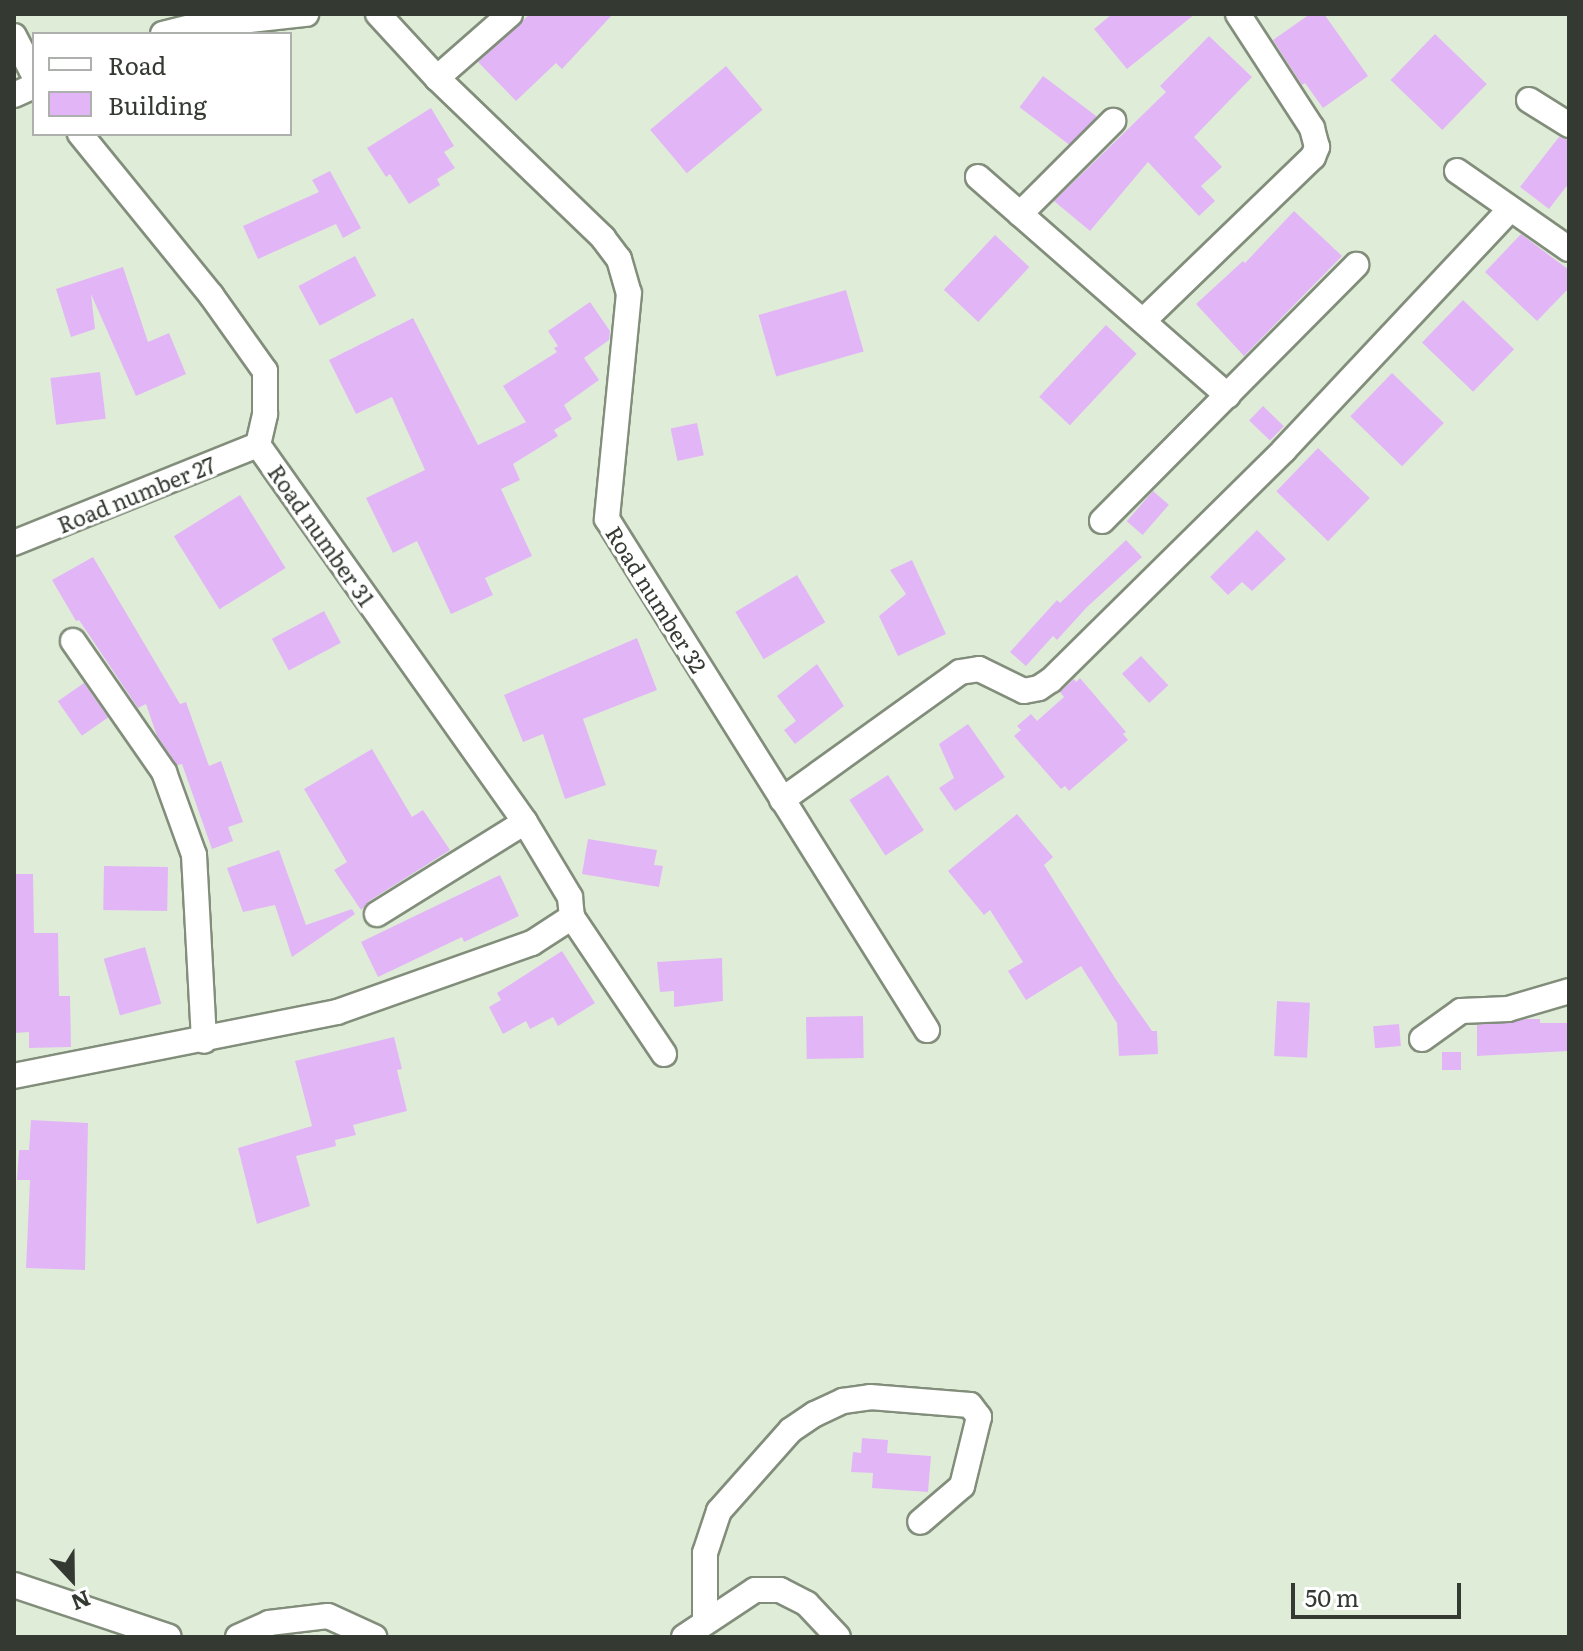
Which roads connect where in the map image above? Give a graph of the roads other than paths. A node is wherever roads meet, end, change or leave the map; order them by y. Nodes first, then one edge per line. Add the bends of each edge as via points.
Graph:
1 (306, 14) edge
2 (378, 14) edge
3 (510, 14) edge
4 (1247, 18) edge
5 (171, 32) edge
6 (14, 36) edge
7 (32, 71) edge
8 (437, 78) junction
9 (1529, 100) dead end
10 (1113, 121) dead end
11 (1569, 125) edge
12 (82, 136) edge
13 (1457, 171) dead end
14 (978, 177) dead end
15 (1510, 209) junction
16 (1020, 214) junction
17 (1569, 249) edge
18 (1356, 265) dead end
19 (1144, 320) junction
20 (1228, 396) junction
21 (258, 445) junction
22 (1102, 521) dead end
23 (14, 543) edge
24 (73, 641) dead end
25 (782, 800) junction
26 (525, 822) junction
27 (571, 907) junction
28 (377, 914) dead end
29 (1569, 991) edge
30 (927, 1030) dead end
31 (1422, 1039) dead end
32 (204, 1041) junction
33 (664, 1054) dead end
34 (14, 1076) edge
35 (920, 1522) dead end
36 (14, 1585) edge
37 (705, 1622) junction
38 (169, 1637) edge
39 (238, 1637) edge
40 (374, 1637) edge
41 (684, 1637) edge
42 (838, 1637) edge

1 - 5 street
2 - 8 street, Road number 32
3 - 8 street
4 - 19 street via 1312,128 1317,147 1313,157
6 - 7 street
8 - 25 street, Road number 32 via 619,259 629,293 607,519
9 - 11 street
10 - 16 street
12 - 21 street, Road number 31 via 211,295 265,371 265,414
13 - 15 street
14 - 16 street
15 - 17 street
15 - 25 street via 1284,450 1051,680 1024,691 979,669 960,672
16 - 19 street
18 - 20 street
19 - 20 street
20 - 22 street
21 - 23 street, Road number 27
21 - 26 street, Road number 31
24 - 32 street via 164,772 194,855
25 - 30 street, Road number 32
26 - 27 street, Road number 31
26 - 28 street
27 - 32 street via 532,943 337,1012
27 - 33 street, Road number 31
29 - 31 street via 1508,1009 1461,1011
32 - 34 street
35 - 37 street via 962,1486 979,1417 970,1405 870,1397 843,1401 815,1414 791,1430 719,1511 705,1553
36 - 38 street
37 - 41 street
37 - 42 street via 755,1590 780,1590 807,1604
39 - 40 street via 269,1623 328,1616

